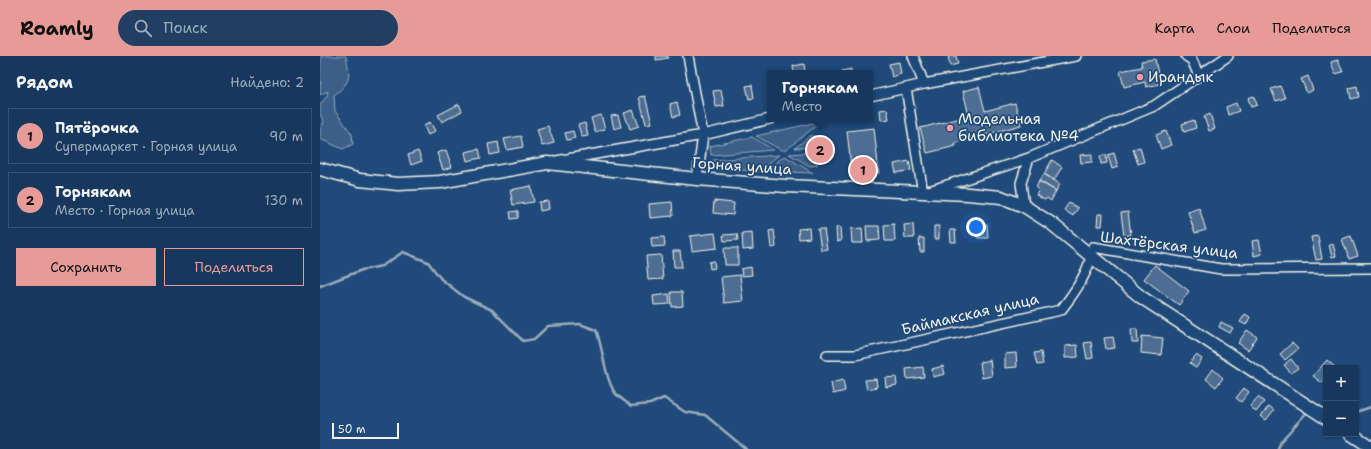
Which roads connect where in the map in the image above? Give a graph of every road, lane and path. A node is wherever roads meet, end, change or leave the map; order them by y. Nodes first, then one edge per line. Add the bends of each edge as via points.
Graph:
1 (688, 56) edge
2 (913, 56) edge
3 (1076, 56) edge
4 (1186, 56) edge
5 (1228, 56) edge
6 (1199, 76) junction
7 (924, 84) junction
8 (906, 88) junction
9 (873, 95) edge
10 (767, 120) edge
11 (703, 134) junction
12 (1030, 158) junction
13 (547, 163) junction
14 (320, 170) edge
15 (697, 179) junction
16 (923, 193) junction
17 (1024, 206) junction
18 (1092, 258) junction
19 (1371, 268) edge
20 (827, 355) dead end
21 (1323, 415) edge
22 (1356, 437) edge
23 (1371, 447) edge

1 - 11 street
2 - 7 street
3 - 7 street
4 - 6 street via 1192,60
5 - 6 street, Горная улица
6 - 12 street, Горная улица via 1154,106
7 - 8 street
8 - 9 street
8 - 16 street
10 - 11 street, Горная улица
11 - 13 street, Горная улица
11 - 15 street
12 - 16 street, Горная улица
12 - 17 street via 1021,183
13 - 14 main road, Горная улица via 440,182 398,184 360,180
13 - 15 main road, Горная улица
15 - 16 main road, Горная улица
16 - 17 main road via 1001,198
17 - 18 main road via 1052,224
18 - 19 street, Шахтёрская улица via 1093,248 1221,269
18 - 20 street, Баймакская улица via 1075,292 1061,310 855,355
18 - 21 main road via 1142,297
22 - 23 main road

